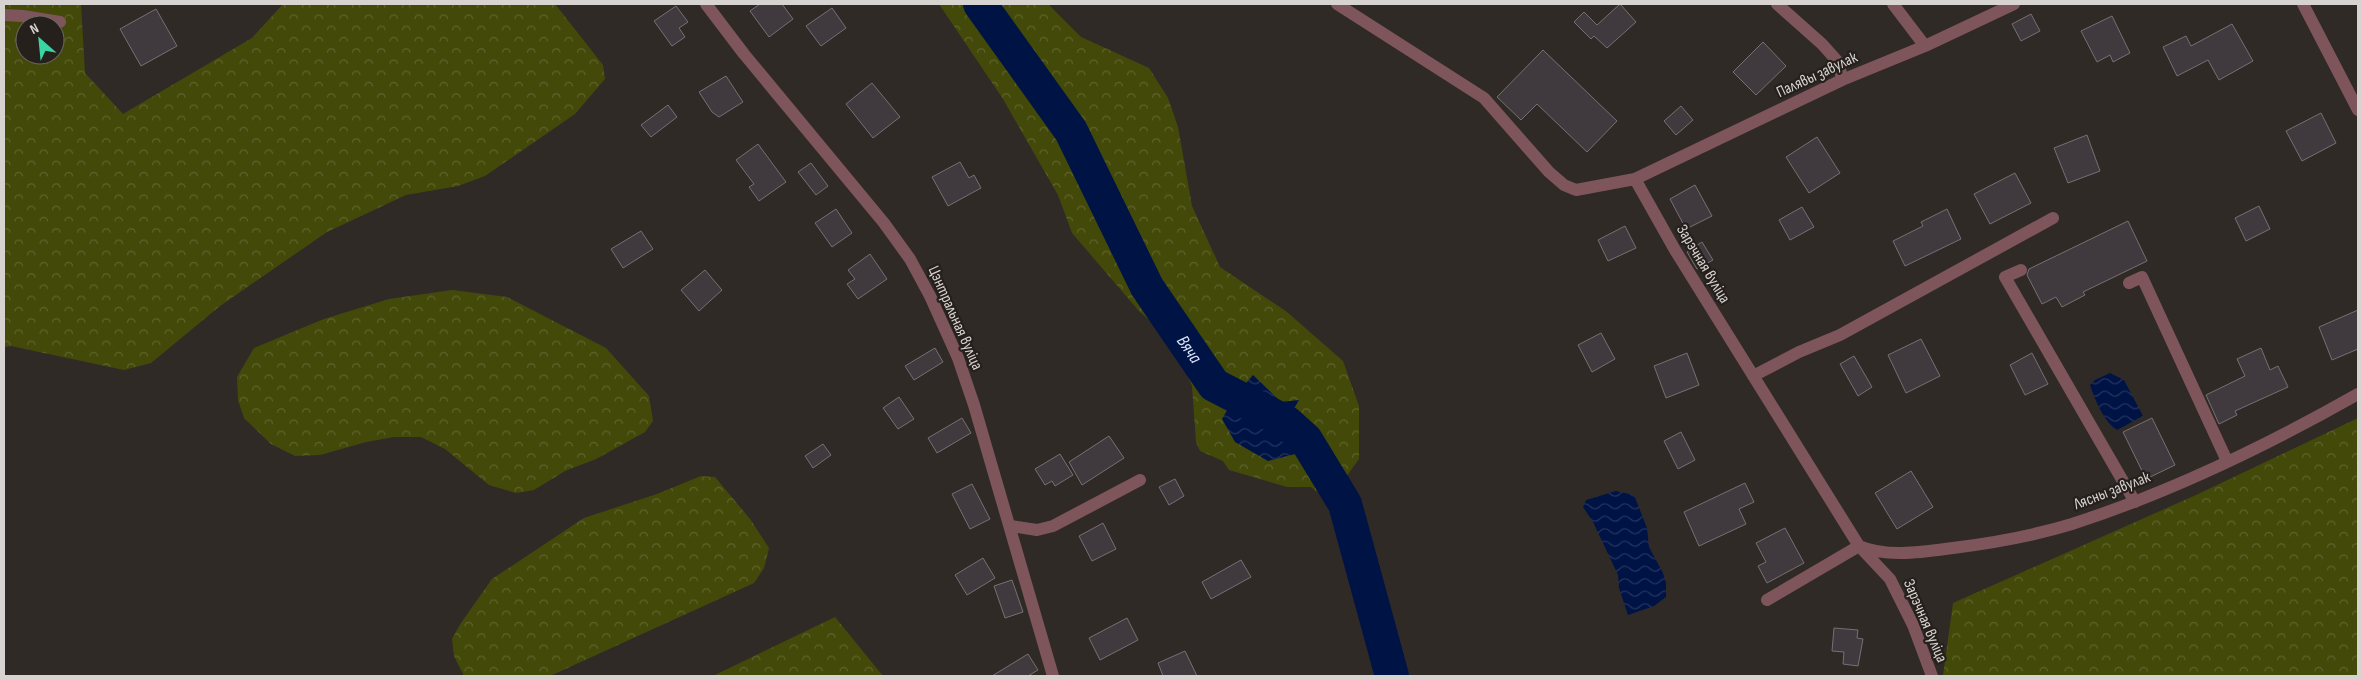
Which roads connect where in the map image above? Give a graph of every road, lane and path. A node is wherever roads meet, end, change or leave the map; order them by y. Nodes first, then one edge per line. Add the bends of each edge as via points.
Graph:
1 (706, 4) edge
2 (1337, 4) edge
3 (1777, 4) edge
4 (1893, 4) edge
5 (2014, 4) edge
6 (2303, 4) edge
7 (1925, 46) junction
8 (1842, 80) junction
9 (2358, 110) edge
10 (1635, 179) junction
11 (2053, 218) dead end
12 (2021, 270) dead end
13 (2129, 283) dead end
14 (1754, 376) junction
15 (2358, 394) edge
16 (2227, 461) junction
17 (1140, 480) dead end
18 (2135, 502) junction
19 (1011, 526) junction
20 (1859, 546) junction
21 (1767, 600) dead end
22 (1053, 676) edge
23 (1932, 676) edge

1 - 19 street, Цэнтральная вуліца via 860,192 910,259 958,358
2 - 10 street via 1484,98 1564,185 1576,190
3 - 8 street via 1822,44 1839,64
4 - 7 street
5 - 7 street, Палявы завулак
6 - 9 street
7 - 8 street, Палявы завулак
8 - 10 street, Палявы завулак
10 - 14 street, Зарэчная вуліца
11 - 14 street via 1840,335
12 - 18 street via 2006,277
13 - 16 street via 2142,277
14 - 20 street, Зарэчная вуліца
15 - 16 street, Лясны завулак
16 - 18 street, Лясны завулак
17 - 19 street via 1053,526 1037,530
18 - 20 street, Лясны завулак via 2070,525 1997,542 1911,553 1871,551
19 - 22 street, Цэнтральная вуліца
20 - 21 street
20 - 23 street, Зарэчная вуліца via 1890,579 1913,625

